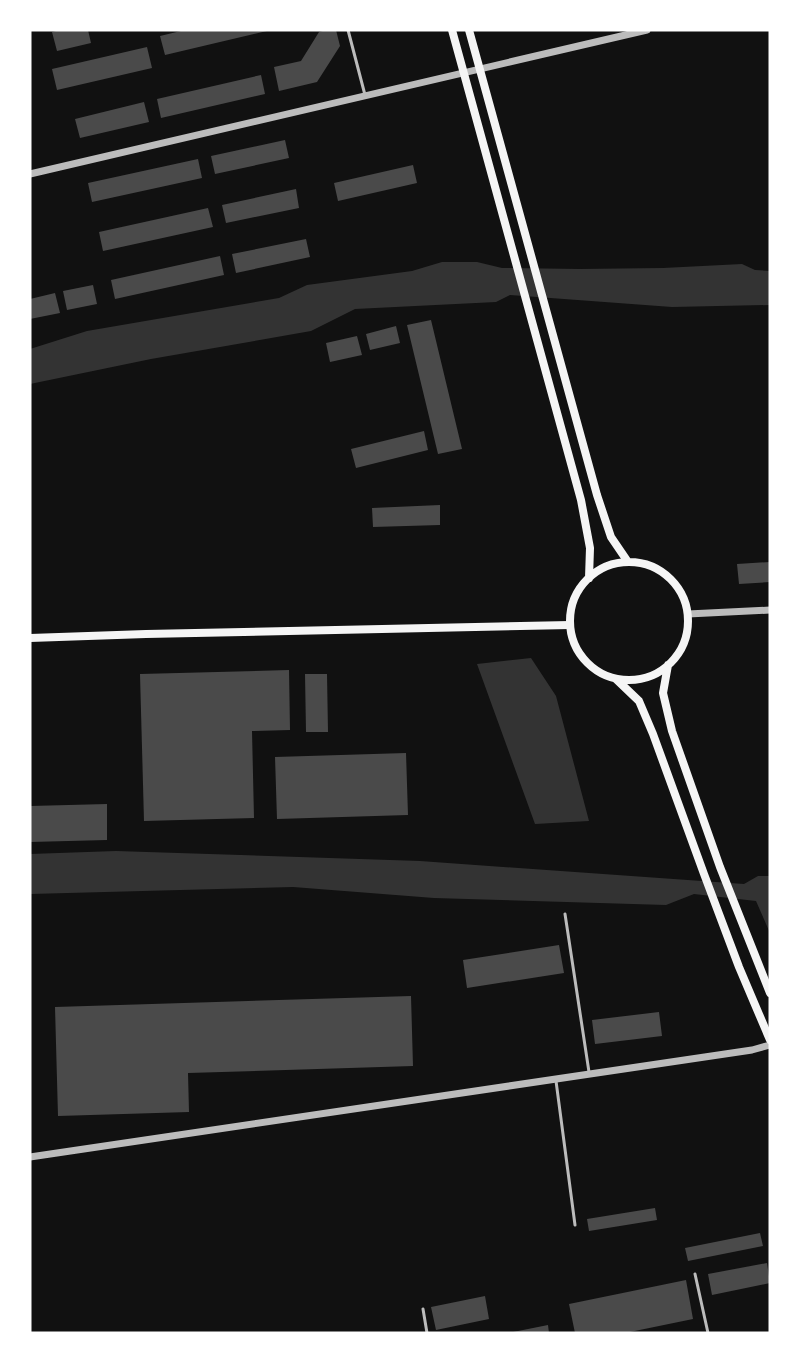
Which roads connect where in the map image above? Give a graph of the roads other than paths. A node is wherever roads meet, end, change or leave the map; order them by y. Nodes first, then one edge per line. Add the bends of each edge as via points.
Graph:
1 (348, 30) edge
2 (452, 30) edge
3 (469, 30) edge
4 (647, 30) edge
5 (480, 70) junction
6 (464, 73) junction
7 (365, 96) junction
8 (30, 174) edge
9 (628, 562) junction
10 (589, 578) junction
11 (770, 610) edge
12 (688, 614) junction
13 (570, 626) junction
14 (30, 639) edge
15 (668, 666) junction
16 (616, 679) junction
17 (565, 914) dead end
18 (770, 993) edge
19 (770, 1040) edge
20 (770, 1045) edge
21 (590, 1074) junction
22 (555, 1079) junction
23 (30, 1156) edge
24 (575, 1225) dead end
25 (695, 1274) dead end
26 (423, 1309) dead end
27 (427, 1333) edge
28 (708, 1333) edge

1 - 7 lane
2 - 6 main road
3 - 5 main road
4 - 5 street
5 - 6 street
5 - 9 main road via 603,516
6 - 7 street
6 - 10 main road via 581,500 590,548
7 - 8 street
9 - 10 main road via 609,565
9 - 12 main road via 648,565 666,575 677,586
10 - 13 main road via 574,598
11 - 12 street
12 - 15 main road via 683,645
13 - 14 main road
13 - 16 main road via 579,653 590,666
15 - 16 main road via 650,676
15 - 18 main road via 663,693 672,731
16 - 19 main road via 639,701 654,734 719,915
17 - 21 lane
20 - 21 street
21 - 22 street
22 - 23 street
22 - 24 lane
25 - 28 lane
26 - 27 lane

